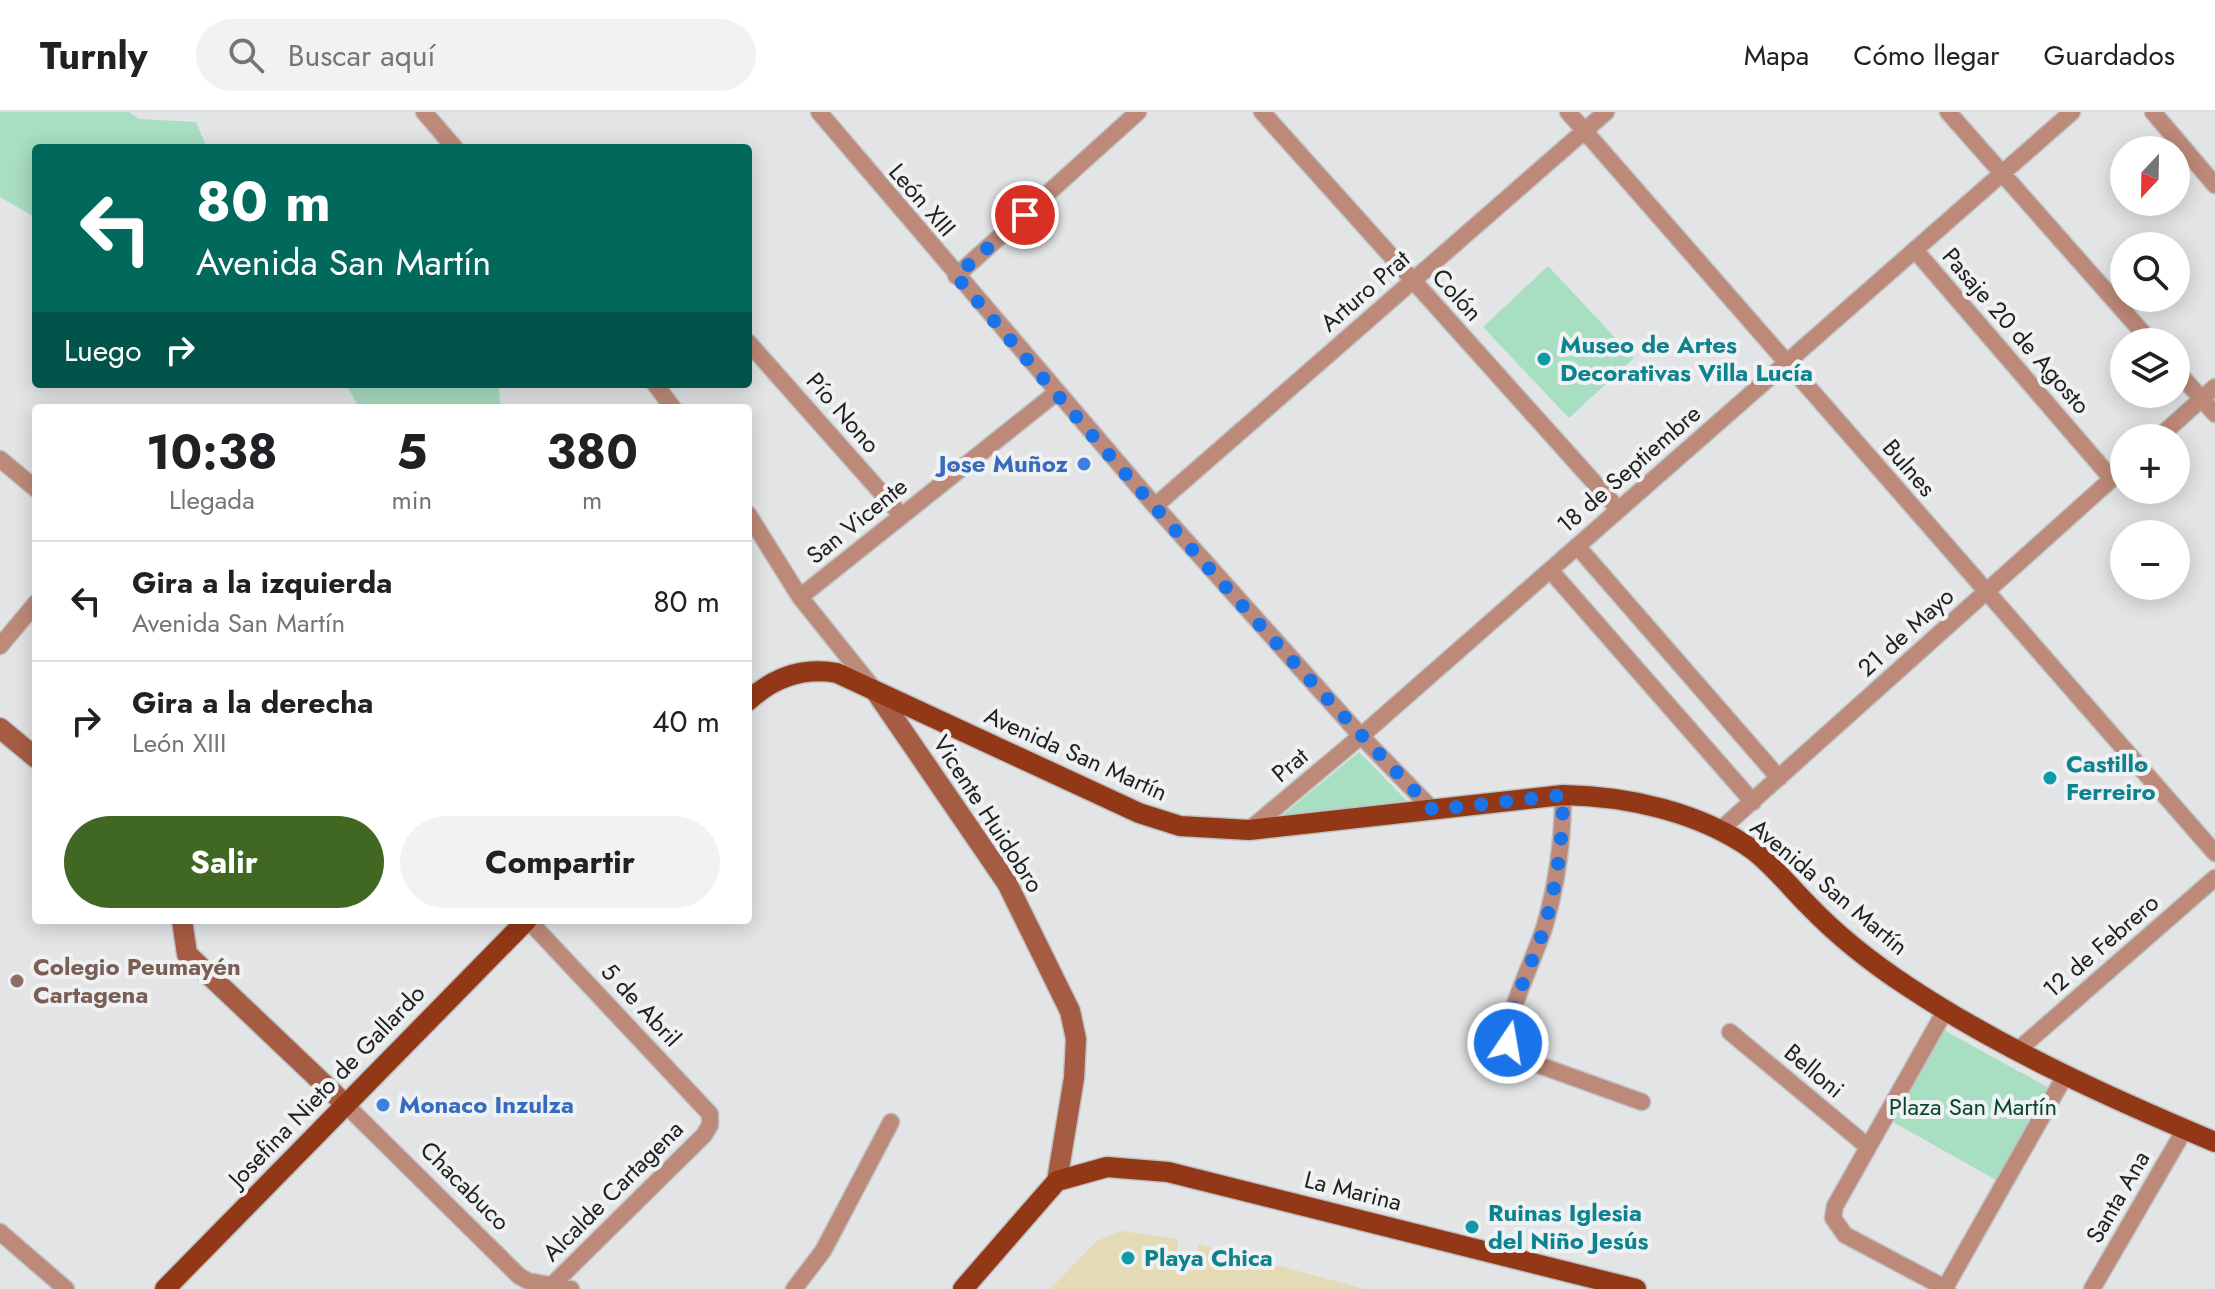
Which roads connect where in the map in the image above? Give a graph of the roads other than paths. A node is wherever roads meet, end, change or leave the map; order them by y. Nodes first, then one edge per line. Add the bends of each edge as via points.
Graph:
1 (424, 112) edge
2 (1138, 112) edge
3 (1262, 112) edge
4 (1568, 112) edge
5 (1606, 112) edge
6 (1948, 112) edge
7 (2072, 112) edge
8 (2153, 112) edge
9 (821, 117) edge
10 (1585, 130) junction
11 (452, 144) edge
12 (2002, 173) junction
13 (2215, 185) edge
14 (1915, 250) junction
15 (956, 276) junction
16 (1412, 281) junction
17 (2139, 328) edge
18 (752, 347) edge
19 (1787, 362) junction
20 (2190, 386) edge
21 (2215, 387) edge
22 (1056, 393) junction
23 (2202, 399) junction
24 (2215, 414) edge
25 (2174, 424) edge
26 (0, 459) edge
27 (2110, 465) edge
28 (2110, 481) edge
29 (32, 486) edge
30 (1155, 506) junction
31 (1618, 509) junction
32 (902, 516) junction
33 (752, 520) edge
34 (1577, 546) junction
35 (1550, 570) junction
36 (1985, 593) junction
37 (800, 597) junction
38 (32, 608) edge
39 (0, 646) edge
40 (876, 692) junction
41 (752, 698) edge
42 (0, 728) edge
43 (1361, 736) junction
44 (32, 755) edge
45 (1779, 778) junction
46 (1563, 795) junction
47 (1753, 802) junction
48 (1433, 810) junction
49 (1249, 830) junction
50 (1719, 831) junction
51 (2215, 853) edge
52 (2215, 878) edge
53 (183, 924) edge
54 (524, 924) edge
55 (532, 924) edge
56 (1945, 1011) junction
57 (1730, 1032) dead end
58 (2018, 1050) junction
59 (2066, 1074) junction
60 (1642, 1102) dead end
61 (346, 1105) junction
62 (891, 1122) dead end
63 (710, 1125) joint
64 (2185, 1129) junction
65 (2215, 1142) edge
66 (1867, 1146) junction
67 (1057, 1181) junction
68 (0, 1232) edge
69 (550, 1287) edge
70 (1946, 1288) edge
71 (66, 1289) edge
72 (165, 1289) edge
73 (571, 1289) edge
74 (794, 1289) edge
75 (963, 1289) edge
76 (1636, 1289) edge
77 (2092, 1289) edge

1 - 11 street
2 - 15 street
3 - 16 street, Colón
4 - 10 street, Bulnes
5 - 10 street, Arturo Prat
6 - 12 street
7 - 12 street, 18 de Septiembre
8 - 13 street
9 - 15 street, León XIII
10 - 16 street, Arturo Prat
10 - 19 street, Bulnes
12 - 14 street, 18 de Septiembre
12 - 17 street
14 - 19 street, 18 de Septiembre
14 - 27 street, Pasaje 20 de Agosto
15 - 22 street, León XIII
16 - 30 street, Arturo Prat
16 - 31 street, Colón
18 - 32 street, Pío Nono
19 - 31 street, 18 de Septiembre
19 - 36 street, Bulnes
20 - 23 street
21 - 23 street
22 - 30 street, León XIII
22 - 32 street, San Vicente
23 - 24 street
23 - 25 street
26 - 29 street
28 - 36 street, 21 de Mayo
30 - 43 street, León XIII
31 - 34 street, 18 de Septiembre
32 - 37 street, San Vicente
33 - 37 street, Vicente Huidobro
34 - 35 street, 18 de Septiembre
34 - 45 street
35 - 43 street, 18 de Septiembre
35 - 47 street
36 - 45 street, 21 de Mayo
36 - 51 street, Bulnes
37 - 40 street, Vicente Huidobro
38 - 39 street
40 - 41 main road, Avenida San Martín via 837,673 810,670 788,674
40 - 49 main road, Avenida San Martín via 1139,813 1180,826
40 - 67 street, Vicente Huidobro via 1007,883 1070,1011 1076,1039 1074,1078
42 - 44 street
43 - 48 street, León XIII
43 - 49 street, Prat
45 - 47 street, 21 de Mayo
46 - 48 main road, Avenida San Martín
46 - 50 main road, Avenida San Martín via 1635,803
46 - 60 street via 1553,894 1536,955 1508,1021 1508,1043 1522,1059
47 - 50 street, 21 de Mayo
48 - 49 main road, Avenida San Martín
50 - 56 main road, Avenida San Martín via 1768,863 1866,956
52 - 58 street, 12 de Febrero
53 - 61 street, Chacabuco via 187,954
54 - 61 main road, Josefina Nieto de Gallardo
55 - 63 street, 5 de Abril via 710,1114
56 - 58 main road, Avenida San Martín
56 - 66 street
57 - 66 street, Belloni
58 - 59 main road, Avenida San Martín
59 - 64 main road, Avenida San Martín
59 - 70 street
61 - 69 street, Chacabuco via 519,1276
61 - 72 main road, Josefina Nieto de Gallardo
62 - 74 street via 823,1251
63 - 69 street, Alcalde Cartagena
64 - 65 main road, Avenida San Martín
64 - 77 street, Santa Ana
66 - 70 street via 1835,1206 1835,1224 1845,1235
67 - 75 main road
67 - 76 main road, La Marina via 1107,1167 1148,1167
68 - 71 street
69 - 73 street, Chacabuco

